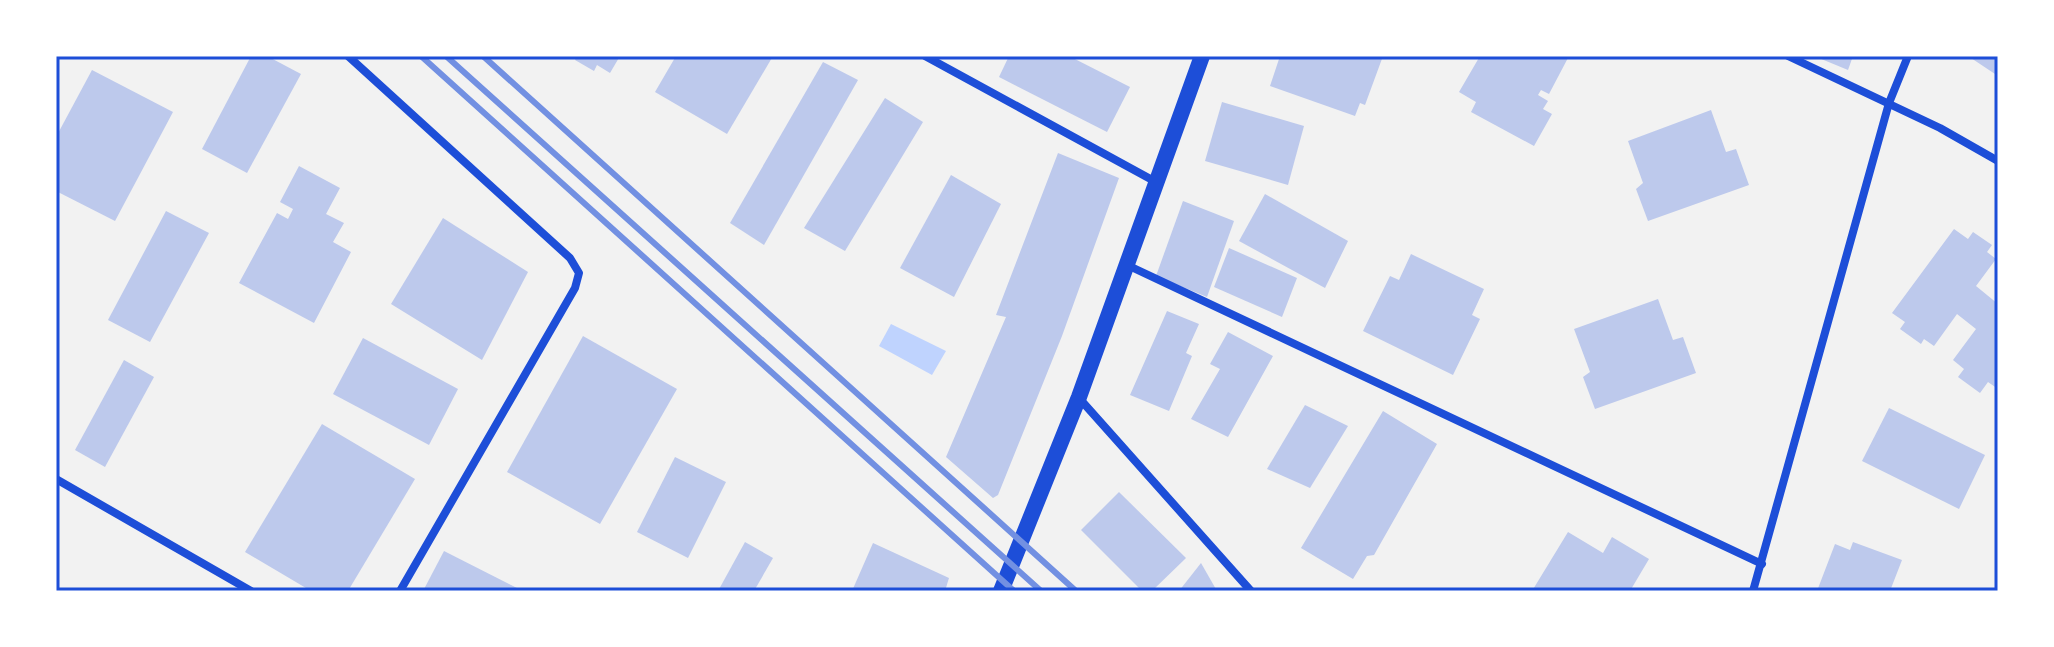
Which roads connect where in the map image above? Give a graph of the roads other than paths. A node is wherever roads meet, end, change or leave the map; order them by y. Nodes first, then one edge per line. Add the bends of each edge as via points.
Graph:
1 (348, 56) edge
2 (925, 56) edge
3 (1202, 56) edge
4 (1788, 56) edge
5 (1908, 56) edge
6 (1889, 103) junction
7 (1998, 161) edge
8 (1156, 182) junction
9 (1126, 265) junction
10 (1079, 397) junction
11 (56, 479) edge
12 (1762, 564) junction
13 (251, 591) edge
14 (400, 591) edge
15 (1001, 591) edge
16 (1251, 591) edge
17 (1753, 591) edge

1 - 14 street via 570,258 579,273
2 - 8 street
3 - 8 main road
4 - 6 street
5 - 6 street
6 - 7 street
6 - 12 street
8 - 9 main road
9 - 10 main road
9 - 12 street
10 - 15 main road
10 - 16 street
11 - 13 street
12 - 17 street

